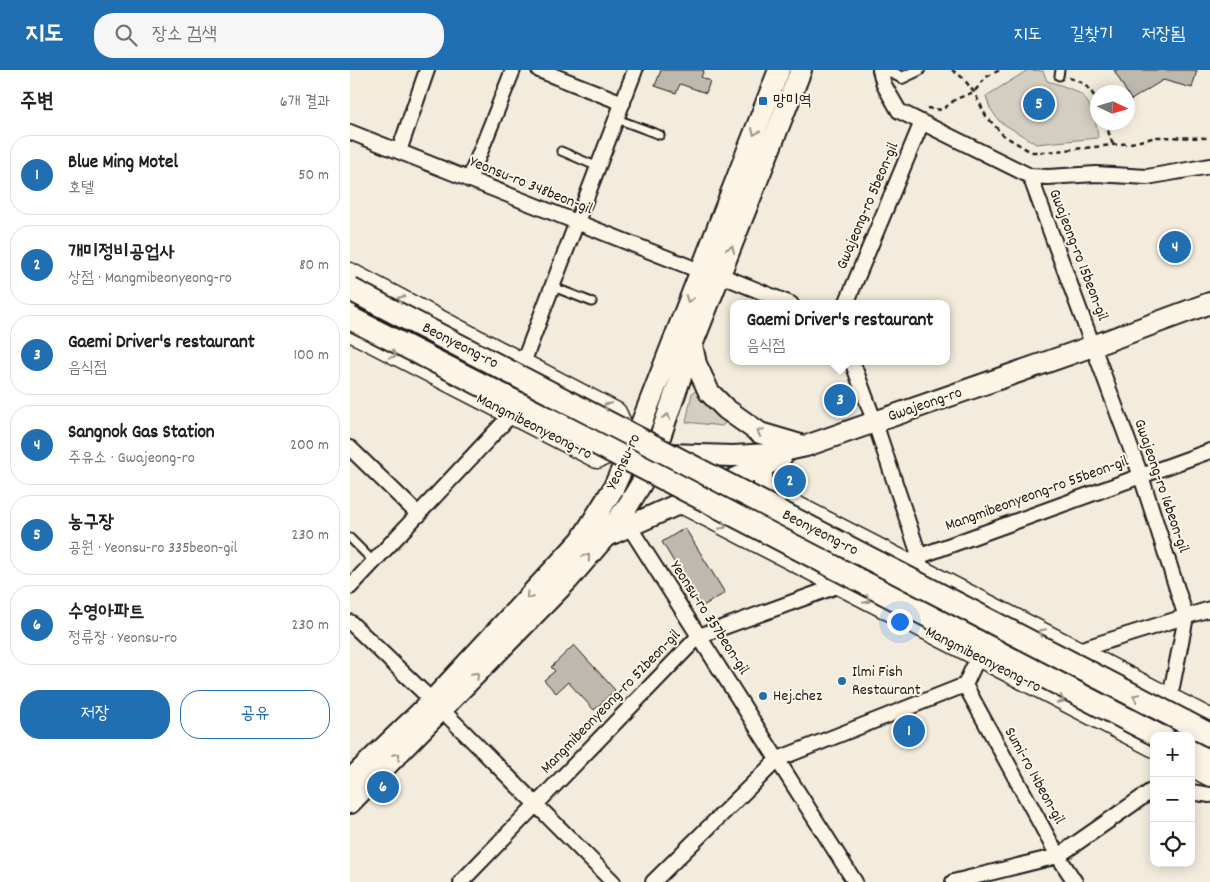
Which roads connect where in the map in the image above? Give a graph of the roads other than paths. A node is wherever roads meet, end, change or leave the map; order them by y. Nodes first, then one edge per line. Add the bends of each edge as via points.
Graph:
1 (427, 70) edge
2 (513, 70) edge
3 (635, 70) edge
4 (780, 70) edge
5 (801, 70) edge
6 (880, 70) edge
7 (888, 70) edge
8 (918, 70) edge
9 (547, 71) edge
10 (623, 103) junction
11 (616, 119) junction
12 (922, 122) junction
13 (350, 132) edge
14 (660, 135) dead end
15 (399, 151) junction
16 (561, 151) dead end
17 (1210, 166) edge
18 (598, 167) junction
19 (1030, 176) junction
20 (469, 180) junction
21 (577, 223) junction
22 (700, 271) junction
23 (350, 272) edge
24 (720, 275) junction
25 (553, 287) junction
26 (350, 289) edge
27 (782, 300) edge
28 (848, 300) edge
29 (592, 302) dead end
30 (1210, 303) edge
31 (350, 318) edge
32 (350, 332) edge
33 (692, 346) junction
34 (1093, 346) junction
35 (523, 363) junction
36 (854, 365) edge
37 (511, 415) junction
38 (875, 422) junction
39 (633, 445) junction
40 (806, 446) junction
41 (350, 448) edge
42 (1210, 451) edge
43 (654, 454) junction
44 (764, 465) junction
45 (1141, 476) junction
46 (679, 503) junction
47 (419, 515) junction
48 (629, 526) junction
49 (605, 537) junction
50 (350, 538) edge
51 (374, 562) junction
52 (915, 562) junction
53 (838, 585) junction
54 (350, 588) edge
55 (1210, 609) edge
56 (1186, 617) junction
57 (350, 622) edge
58 (909, 622) junction
59 (699, 636) junction
60 (1078, 650) junction
61 (978, 657) junction
62 (1007, 672) junction
63 (965, 685) junction
64 (1170, 697) junction
65 (437, 706) junction
66 (1210, 718) edge
67 (1151, 732) edge
68 (1166, 732) edge
69 (1210, 735) edge
70 (1150, 746) edge
71 (1195, 754) edge
72 (778, 759) junction
73 (1210, 762) edge
74 (1195, 769) edge
75 (1210, 777) edge
76 (350, 780) edge
77 (1150, 792) edge
78 (1195, 793) edge
79 (1210, 795) edge
80 (350, 803) edge
81 (536, 805) junction
82 (1058, 856) junction
83 (466, 881) edge
84 (613, 882) edge
85 (653, 882) edge
86 (855, 882) edge
87 (953, 882) edge
88 (1075, 882) edge

1 - 15 street
2 - 20 street
3 - 10 street
4 -> 22 main road, Yeonsu-ro
24 -> 5 main road, Yeonsu-ro
6 - 12 street via 884,85 899,111
7 - 8 street via 902,78
9 - 10 street
10 - 11 street
11 - 14 lane
11 - 18 street
12 - 19 street
12 - 28 street, Gwajeong-ro 5beon-gil
13 - 15 street, Yeonsu-ro 348beon-gil
15 - 20 street, Yeonsu-ro 348beon-gil
16 - 18 lane
17 - 19 street via 1147,177 1096,174
18 - 21 street
19 - 34 street, Gwajeong-ro 15beon-gil
20 - 21 street, Yeonsu-ro 348beon-gil
21 - 22 street, Yeonsu-ro 348beon-gil
21 - 25 street
22 -> 39 main road, Yeonsu-ro
35 -> 23 street
24 - 27 street
24 - 33 main road, Yeonsu-ro
25 - 29 lane
25 - 35 street
69 -> 26 highway, Beonyeong-ro, bridge
30 - 34 main road, Gwajeong-ro
31 - 67 highway, Beonyeong-ro, bridge
32 -> 37 street, Mangmibeonyeong-ro
40 -> 33 main road via 760,433 726,409 709,392
43 -> 33 main road, Yeonsu-ro
34 - 38 main road, Gwajeong-ro
34 - 45 street, Gwajeong-ro 16beon-gil
39 -> 35 street via 617,412
36 - 38 street
37 - 39 street, Mangmibeonyeong-ro via 598,459
37 - 39 street via 526,393 616,440
37 - 47 street
38 - 40 main road, Gwajeong-ro
38 - 52 street
39 - 43 main road, Gwajeong-ro
39 -> 65 main road, Yeonsu-ro via 613,488 581,540
40 - 43 main road, Gwajeong-ro via 770,454 733,456
40 - 44 main road
41 - 47 street
42 - 45 street, Mangmibeonyeong-ro 55beon-gil
43 - 49 main road, Yeonsu-ro via 633,498
44 - 46 main road
44 - 52 street via 763,488
45 - 52 street, Mangmibeonyeong-ro 55beon-gil
45 - 56 street, Gwajeong-ro 16beon-gil
46 - 48 main road
46 -> 53 street, Mangmibeonyeong-ro
47 - 51 street
48 - 49 main road
48 - 59 street, Yeonsu-ro 357beon-gil
65 -> 49 main road, Yeonsu-ro via 569,578
50 - 51 lane
51 - 54 street
52 - 53 street, Mangmibeonyeong-ro 55beon-gil
52 - 58 street
60 -> 52 street
53 -> 58 street, Mangmibeonyeong-ro
53 - 59 street, Mangmibeonyeong-ro 52beon-gil
55 - 56 street
56 - 60 street
56 - 64 street, Gwajeong-ro 16beon-gil
57 - 65 street
58 - 61 street, Mangmibeonyeong-ro
59 - 72 street, Yeonsu-ro 357beon-gil
59 - 81 street, Mangmibeonyeong-ro 52beon-gil
60 - 62 street
60 - 64 street
61 - 62 street, Mangmibeonyeong-ro
61 - 63 street
62 -> 70 street, Mangmibeonyeong-ro
63 - 72 street
63 - 82 street, Sumi-ro 14beon-gil
64 - 66 street
64 - 68 street, Gwajeong-ro 16beon-gil
65 - 76 main road, Yeonsu-ro
80 -> 65 main road, Yeonsu-ro
65 - 81 street
71 - 73 highway
72 - 85 street
72 - 86 street, Yeonsu-ro 357beon-gil
74 - 75 street
77 - 82 street
78 - 79 street
81 - 83 street, Mangmibeonyeong-ro 52beon-gil
81 - 84 street
82 - 87 street
82 - 88 street, Sumi-ro 14beon-gil

